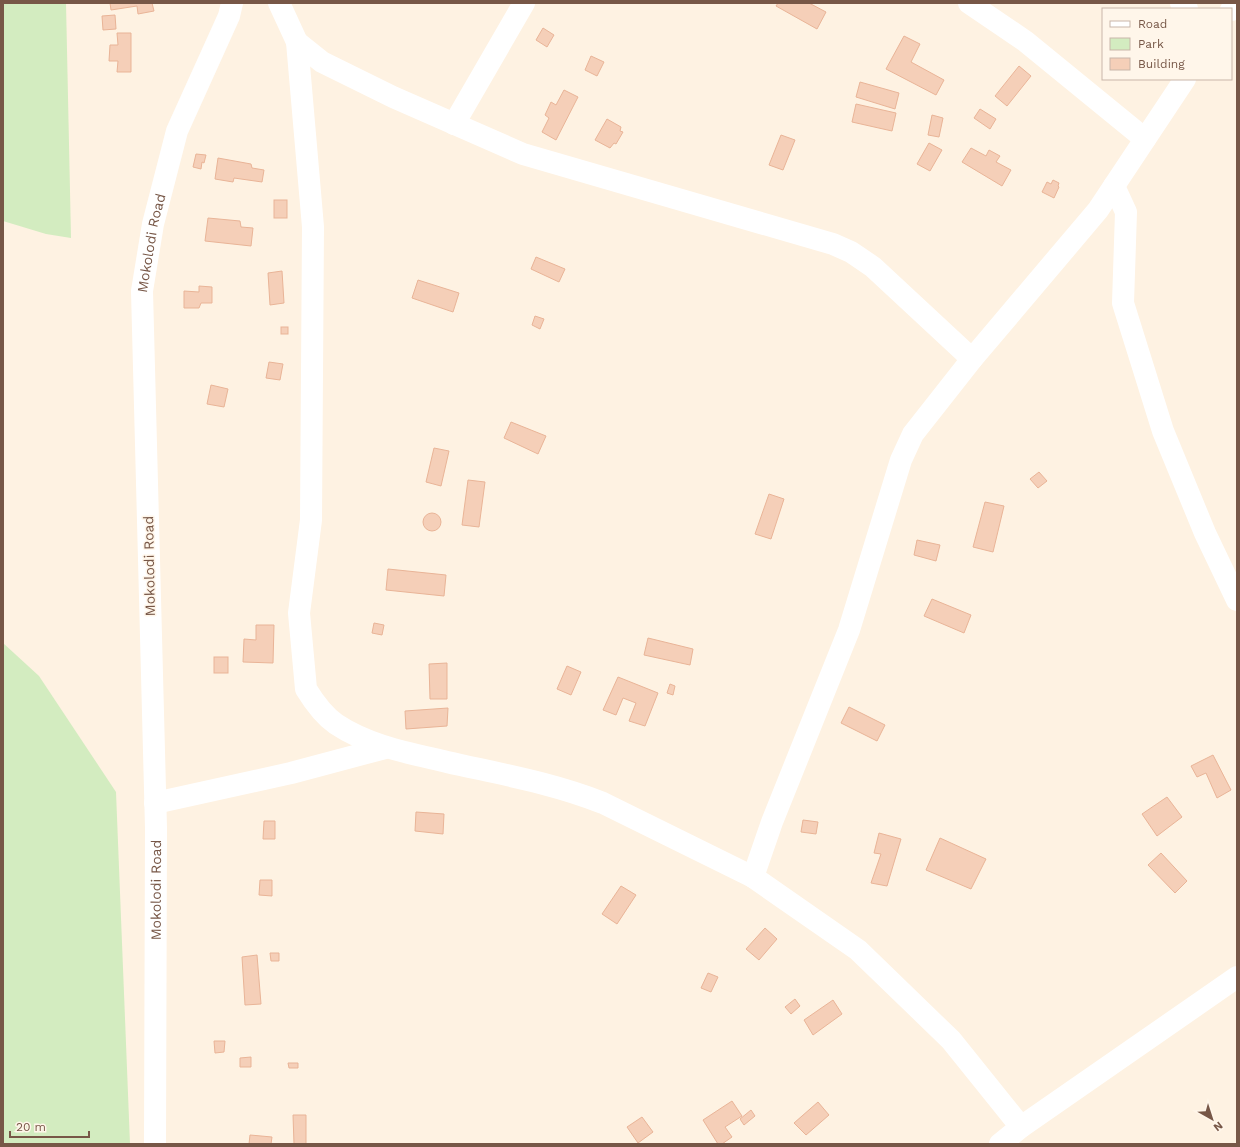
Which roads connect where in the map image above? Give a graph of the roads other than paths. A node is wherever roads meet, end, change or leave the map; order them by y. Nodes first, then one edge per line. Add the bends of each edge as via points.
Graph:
1 (232, 3) edge
2 (279, 3) edge
3 (524, 3) edge
4 (969, 3) edge
5 (297, 42) junction
6 (1184, 80) edge
7 (454, 124) junction
8 (1145, 139) junction
9 (1114, 186) junction
10 (972, 359) junction
11 (1237, 600) edge
12 (385, 748) junction
13 (155, 803) junction
14 (753, 877) junction
15 (1237, 978) edge
16 (1020, 1127) junction
17 (155, 1144) edge
18 (1000, 1144) edge

1 - 13 street, Mokolodi Road via 229,16 177,131 153,224 142,291
2 - 5 street
3 - 7 street
4 - 8 street via 1025,41
5 - 7 street via 322,62 393,98
5 - 12 street via 313,227 311,520 299,613 306,689 312,700 336,724
6 - 8 street
7 - 10 street via 523,154 833,244 851,252 873,267
8 - 9 street
9 - 10 street via 1098,210
9 - 11 street via 1126,212 1123,303 1163,431 1205,533
10 - 14 street via 913,434 901,460 849,630 772,822
12 - 13 street via 291,773
12 - 14 street via 578,793 604,803
13 - 17 street, Mokolodi Road
14 - 16 street via 858,950 874,964 951,1040
15 - 16 street
16 - 18 street

